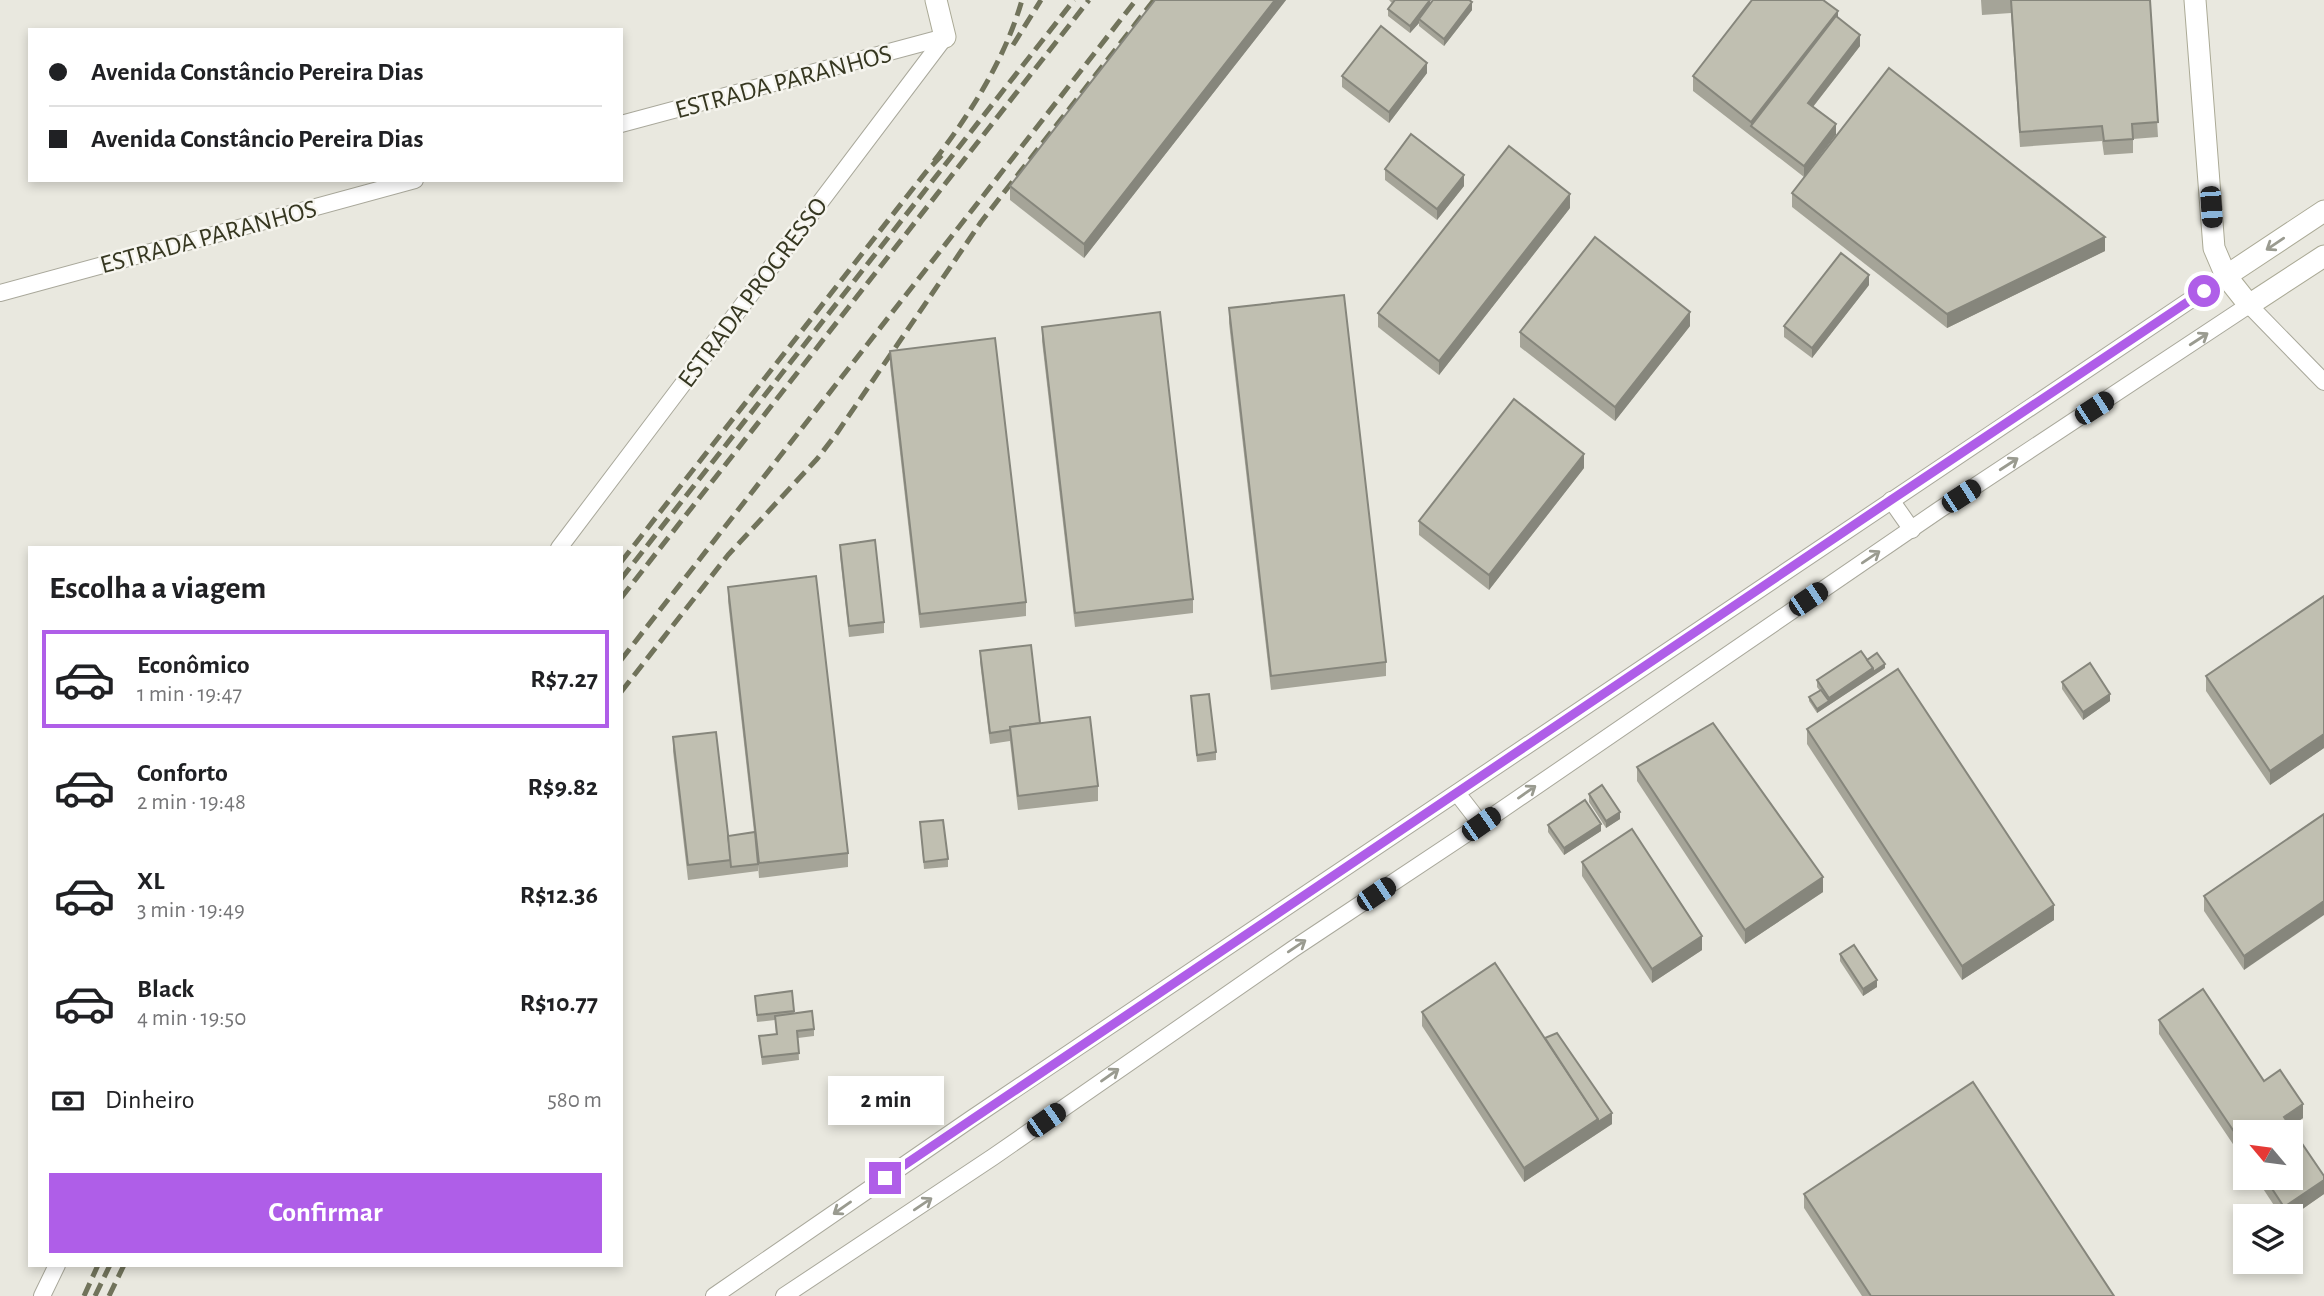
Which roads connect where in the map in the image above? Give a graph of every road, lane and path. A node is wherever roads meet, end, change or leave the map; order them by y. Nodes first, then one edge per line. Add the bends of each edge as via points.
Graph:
1 (936, 0) edge
2 (2195, 0) edge
3 (945, 37) junction
4 (623, 123) edge
5 (408, 182) edge
6 (2324, 211) edge
7 (2324, 256) edge
8 (2226, 276) junction
9 (0, 293) edge
10 (2249, 305) junction
11 (2324, 382) edge
12 (1891, 500) junction
13 (1912, 530) junction
14 (561, 546) edge
15 (1457, 793) junction
16 (1481, 824) junction
17 (56, 1267) edge
18 (42, 1296) edge
19 (714, 1296) edge
20 (784, 1296) edge

1 - 3 street
2 - 8 street via 2214,248
3 - 4 street, ESTRADA PARANHOS
3 - 14 street, ESTRADA PROGRESSO
5 - 9 street, ESTRADA PARANHOS
6 -> 8 street
7 - 10 street
8 - 10 street
8 - 12 street
10 - 11 street
13 -> 10 street
12 - 13 street
12 - 15 street
16 -> 13 street
15 - 16 street
15 -> 19 street
20 -> 16 street
17 - 18 street

